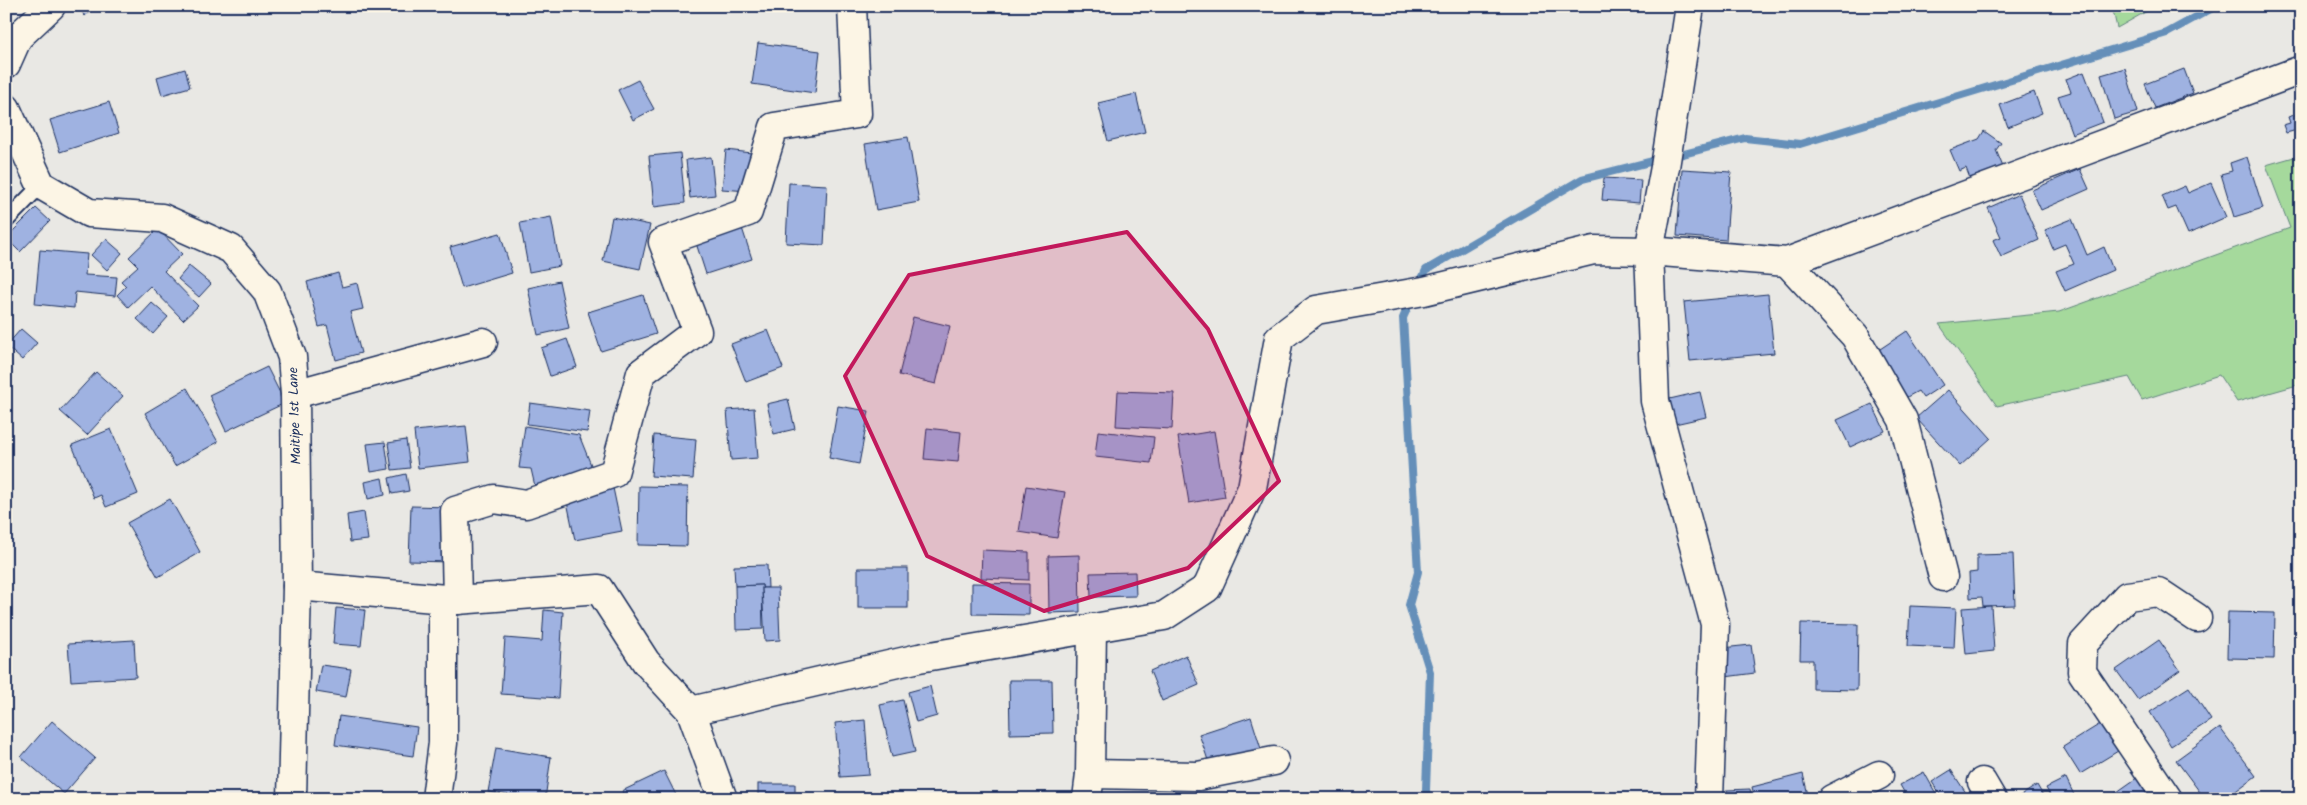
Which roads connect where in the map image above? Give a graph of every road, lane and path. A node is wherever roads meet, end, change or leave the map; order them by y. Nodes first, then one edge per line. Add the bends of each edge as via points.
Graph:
1 (51, 6) edge
2 (852, 6) edge
3 (1690, 6) edge
4 (6, 64) edge
5 (2301, 70) edge
6 (6, 108) edge
7 (41, 186) junction
8 (6, 221) edge
9 (1649, 251) junction
10 (1787, 262) junction
11 (483, 342) dead end
12 (295, 394) junction
13 (1943, 577) dead end
14 (297, 586) junction
15 (450, 599) junction
16 (2197, 618) dead end
17 (1092, 628) junction
18 (691, 711) junction
19 (1274, 761) dead end
20 (1879, 775) dead end
21 (1088, 786) edge
22 (292, 799) edge
23 (436, 799) edge
24 (723, 799) edge
25 (1710, 799) edge
26 (1832, 799) edge
27 (2168, 799) edge

1 - 4 street via 18,37
2 - 15 street via 858,114 774,127 748,212 664,242 697,331 641,373 614,473 526,504 494,499 455,511
3 - 9 street
5 - 10 street
6 - 7 street
7 - 8 lane
7 - 12 street, Maitipe 1st Lane via 89,213 162,218 231,249 266,291 292,357
9 - 10 street
9 - 17 street via 1594,250 1415,293 1316,310 1278,338 1252,488 1207,588 1164,616
9 - 25 street via 1655,401 1715,624
10 - 13 street via 1855,336 1903,420
11 - 12 street
12 - 14 street, Maitipe 1st Lane
14 - 15 street
14 - 22 street, Maitipe 1st Lane
15 - 18 street via 599,589 646,662
15 - 23 street via 443,743
16 - 27 street via 2158,592 2127,596 2083,644 2082,672
17 - 18 street via 919,658
17 - 21 street
18 - 24 street
19 - 21 street via 1198,776
20 - 26 street

